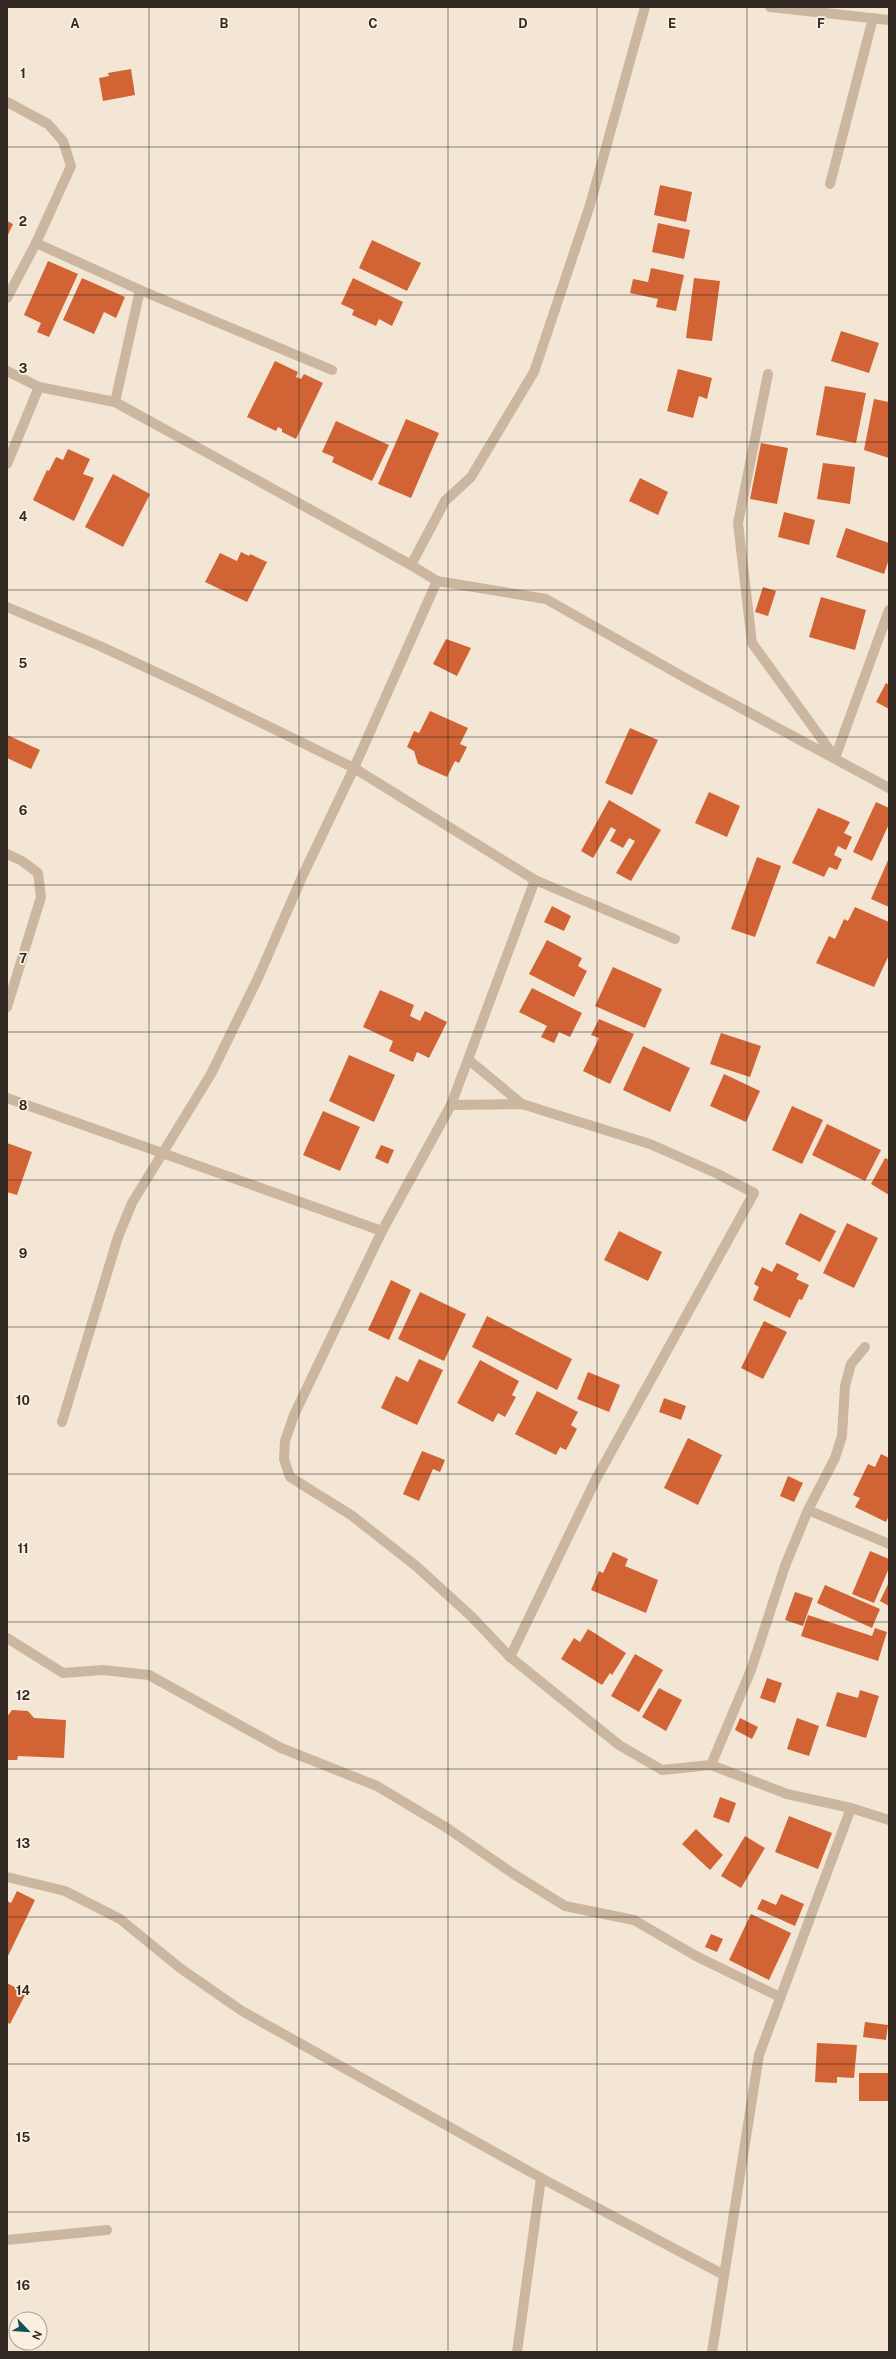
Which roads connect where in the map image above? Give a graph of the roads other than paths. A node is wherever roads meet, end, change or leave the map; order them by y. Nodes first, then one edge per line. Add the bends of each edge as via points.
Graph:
1 (645, 7) edge
2 (770, 7) edge
3 (873, 18) junction
4 (889, 20) edge
5 (7, 102) edge
6 (830, 184) dead end
7 (36, 243) junction
8 (140, 290) junction
9 (7, 298) edge
10 (332, 370) dead end
11 (7, 371) edge
12 (768, 374) dead end
13 (39, 387) junction
14 (115, 402) junction
15 (7, 464) edge
16 (411, 565) junction
17 (437, 582) junction
18 (7, 607) edge
19 (889, 610) edge
20 (835, 758) junction
21 (354, 768) junction
22 (889, 788) edge
23 (7, 854) edge
24 (535, 880) junction
25 (674, 939) dead end
26 (7, 1007) edge
27 (470, 1061) junction
28 (7, 1098) edge
29 (522, 1104) junction
30 (451, 1105) junction
31 (163, 1152) junction
32 (382, 1231) junction
33 (865, 1347) dead end
34 (62, 1422) dead end
35 (808, 1510) junction
36 (889, 1544) edge
37 (7, 1638) edge
38 (510, 1657) junction
39 (711, 1765) junction
40 (850, 1808) junction
41 (889, 1820) edge
42 (7, 1877) edge
43 (780, 1997) junction
44 (541, 2178) junction
45 (107, 2230) dead end
46 (7, 2240) edge
47 (724, 2275) junction
48 (517, 2352) edge
49 (712, 2352) edge

1 - 16 street via 590,205 534,372 471,477 445,501
2 - 3 street
3 - 4 street
3 - 6 street
5 - 7 street via 48,124 63,141 71,166
7 - 8 street
7 - 9 street
8 - 10 street
8 - 14 street
11 - 13 street
12 - 20 street via 738,523 752,643
13 - 14 street
13 - 15 street
14 - 16 street
16 - 17 street
17 - 20 street via 546,599 687,679
17 - 21 street
18 - 21 street via 156,672
19 - 20 street
20 - 22 street
21 - 24 street
21 - 31 street via 215,1067
23 - 26 street via 38,873 41,897
24 - 25 street
24 - 27 street
27 - 29 street
27 - 30 street
28 - 31 street
29 - 30 street
29 - 38 street via 650,1144 754,1193 596,1480
30 - 32 street
31 - 32 street
31 - 34 street via 132,1203 118,1237
32 - 38 street via 294,1415 284,1441 284,1459 290,1477 352,1515 416,1566 471,1616
33 - 35 street via 851,1364 845,1386 842,1436 835,1458
35 - 36 street
35 - 39 street via 784,1566 751,1670
37 - 43 street via 63,1673 103,1670 149,1675 281,1748 377,1786 447,1828 565,1906 634,1920 696,1956
38 - 39 street via 619,1745 662,1770
39 - 40 street via 787,1794
40 - 41 street
40 - 43 street
42 - 44 street via 65,1891 120,1919 180,1968 242,2011
43 - 47 street via 759,2055
44 - 47 street
44 - 48 street
45 - 46 street
47 - 49 street

